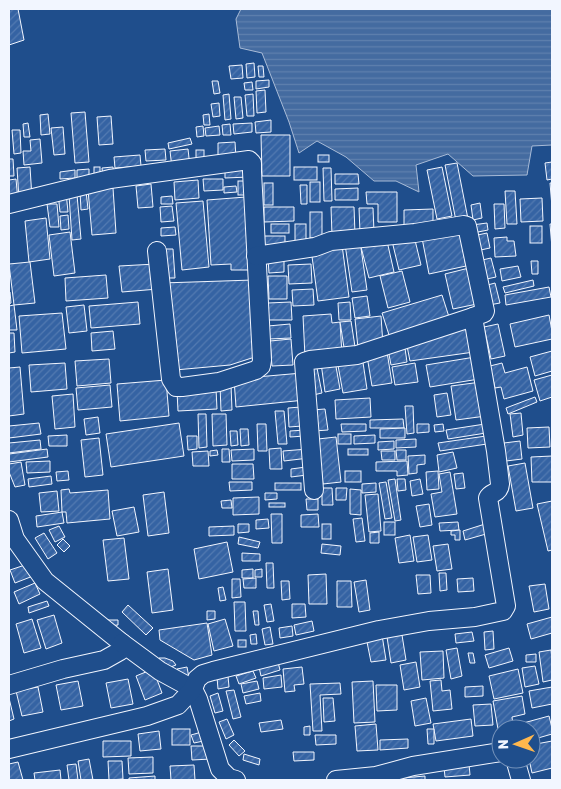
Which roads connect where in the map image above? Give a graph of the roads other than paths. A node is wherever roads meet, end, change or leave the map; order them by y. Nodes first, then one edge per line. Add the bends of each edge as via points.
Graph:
1 (9, 204) edge
2 (157, 252) dead end
3 (256, 256) junction
4 (473, 317) junction
5 (314, 490) dead end
6 (9, 520) edge
7 (122, 643) junction
8 (9, 685) edge
9 (193, 688) junction
10 (9, 749) edge
11 (491, 754) edge
12 (236, 780) edge
13 (336, 780) edge

1 - 3 street via 110,179 249,160 252,163
2 - 3 street via 171,380 176,387 182,388 219,382 261,366
3 - 4 street via 315,247 331,241 466,225 486,311
4 - 5 street via 357,355 304,362
4 - 9 street via 500,484 498,492 488,498 506,606 503,611 379,630 311,646 203,674
6 - 7 street via 15,539 45,581
7 - 8 street via 120,651 104,660
7 - 9 street via 160,671
9 - 10 street via 178,705 147,716
9 - 12 street via 220,769
11 - 13 street via 413,766 376,776

